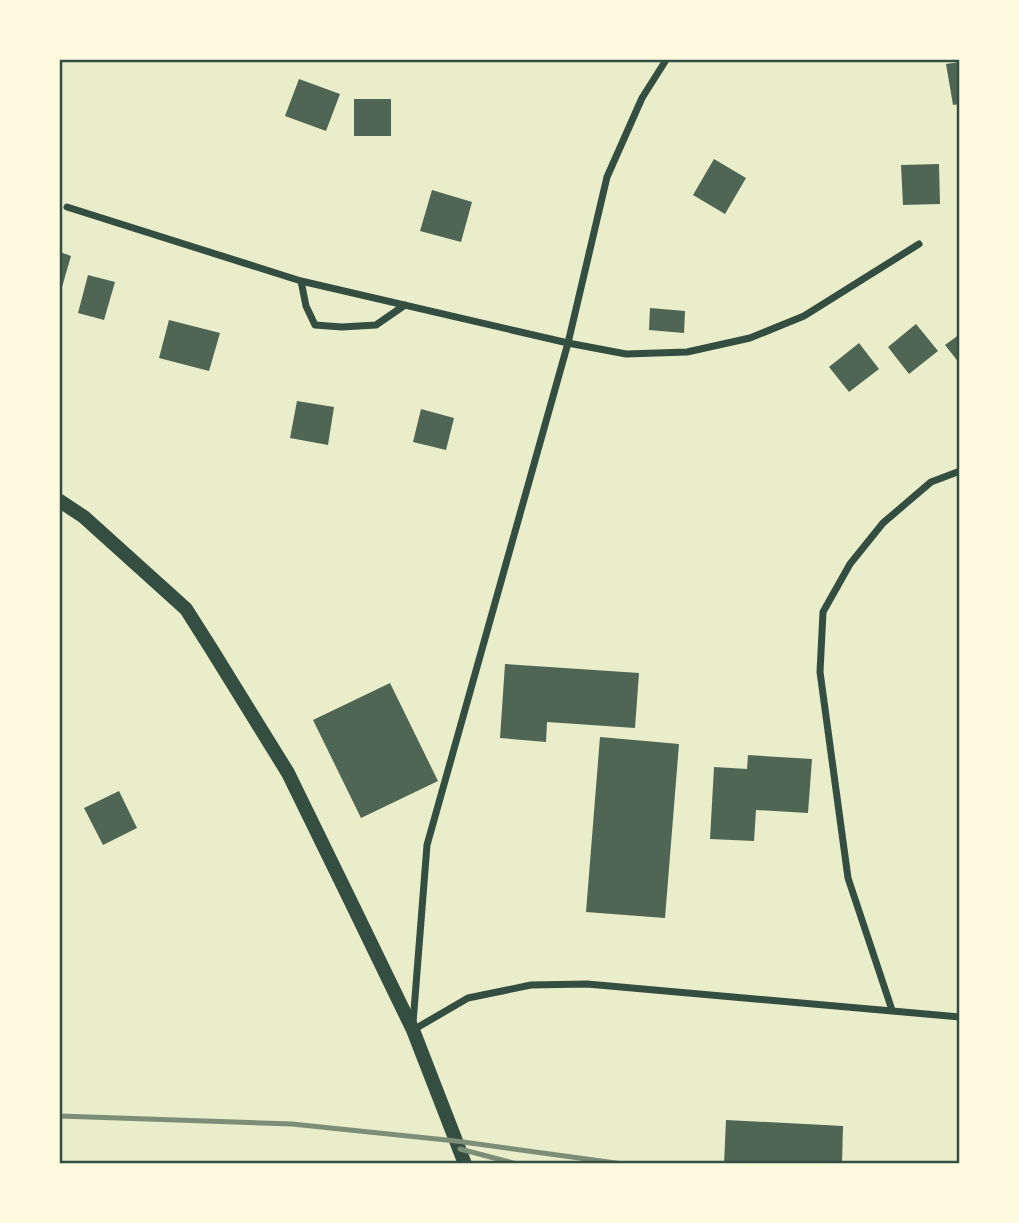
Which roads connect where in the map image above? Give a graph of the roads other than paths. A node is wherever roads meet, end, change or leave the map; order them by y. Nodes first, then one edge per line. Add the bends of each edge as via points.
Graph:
1 (666, 60) edge
2 (67, 207) dead end
3 (919, 244) dead end
4 (301, 281) junction
5 (405, 305) junction
6 (568, 343) junction
7 (960, 471) edge
8 (60, 501) edge
9 (892, 1010) junction
10 (960, 1017) edge
11 (413, 1030) junction
12 (465, 1164) edge

1 - 6 street via 642,98 607,177
2 - 4 street
3 - 6 street via 804,316 750,338 687,352 626,354
4 - 5 street
4 - 5 street via 315,325 376,325
5 - 6 street
6 - 11 street via 427,845
7 - 9 street via 931,482 883,523 850,564 823,612 821,673 848,878
8 - 11 main road via 186,609 288,773
9 - 10 street
9 - 11 street via 587,985 531,985 468,998
11 - 12 main road

